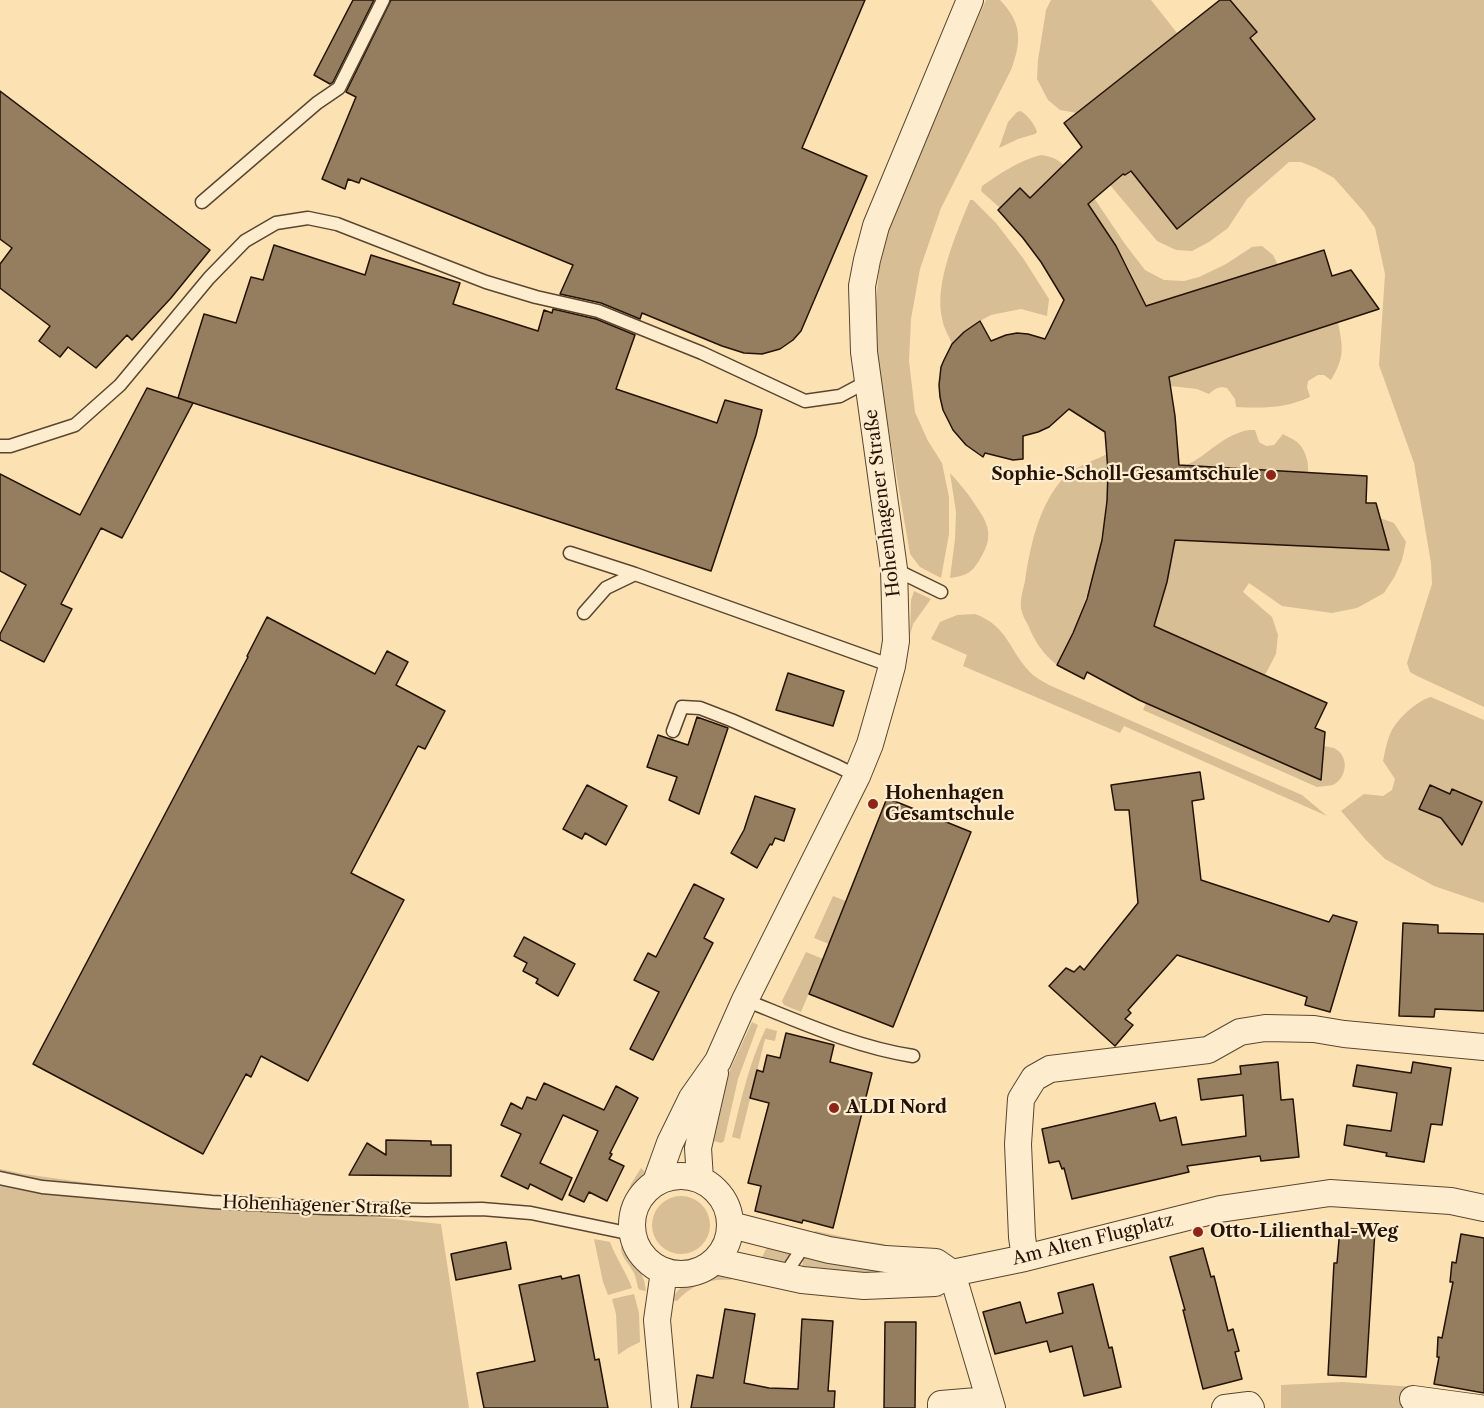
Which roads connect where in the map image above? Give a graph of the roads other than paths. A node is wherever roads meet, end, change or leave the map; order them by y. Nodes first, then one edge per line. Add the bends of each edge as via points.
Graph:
1 (383, 0) edge
2 (970, 0) edge
3 (202, 202) dead end
4 (868, 381) junction
5 (0, 446) edge
6 (570, 553) dead end
7 (894, 569) junction
8 (635, 574) junction
9 (941, 592) dead end
10 (584, 613) dead end
11 (892, 666) junction
12 (673, 731) dead end
13 (857, 776) junction
14 (745, 1000) junction
15 (1484, 1047) edge
16 (913, 1056) dead end
17 (717, 1061) junction
18 (0, 1178) edge
19 (700, 1179) junction
20 (656, 1182) junction
21 (1484, 1208) edge
22 (731, 1225) junction
23 (632, 1234) junction
24 (805, 1244) junction
25 (1024, 1258) junction
26 (715, 1261) junction
27 (664, 1271) junction
28 (952, 1273) junction
29 (784, 1276) junction
30 (1413, 1398) dead end
31 (990, 1404) edge
32 (665, 1408) edge
33 (941, 1408) edge
34 (1225, 1408) edge
35 (1251, 1408) edge
36 (1479, 1408) edge

1 - 3 lane via 339,88
2 - 4 street, Hohenhagener Straße via 876,226 862,286
4 - 5 lane via 840,396 805,401 598,311 486,282 337,224 308,218 276,223 245,241 120,385 75,424
4 - 7 street, Hohenhagener Straße
6 - 8 lane
7 - 9 lane
7 - 11 street, Hohenhagener Straße via 896,641
8 - 10 lane via 606,588
8 - 11 lane
11 - 13 street, Hohenhagener Straße
12 - 13 lane via 682,707 700,708
13 - 14 street, Hohenhagener Straße
14 - 16 lane via 856,1043
14 - 17 street, Hohenhagener Straße
15 - 25 street via 1314,1029 1265,1028 1240,1032 1208,1050 1050,1069 1034,1078 1021,1099 1018,1144
17 - 19 street, Hohenhagener Straße via 698,1148
17 - 20 street, Hohenhagener Straße via 674,1134
18 - 23 lane, Hohenhagener Straße via 42,1187 212,1202 531,1213
19 - 20 street via 670,1177
19 - 22 street via 716,1190 727,1206
20 - 23 street via 636,1204
21 - 25 street, Am Alten Flugplatz via 1450,1201 1330,1193 1220,1209
22 - 24 street
22 - 26 street via 724,1251
23 - 27 street via 643,1256
24 - 28 street via 885,1259 936,1262
24 - 29 lane
25 - 28 street, Am Alten Flugplatz
26 - 27 street via 691,1274
26 - 29 street, Am Alten Flugplatz
27 - 32 street via 657,1320
28 - 29 street, Am Alten Flugplatz via 935,1283 874,1285
28 - 31 street
30 - 36 street
31 - 33 street via 941,1404
34 - 35 street

